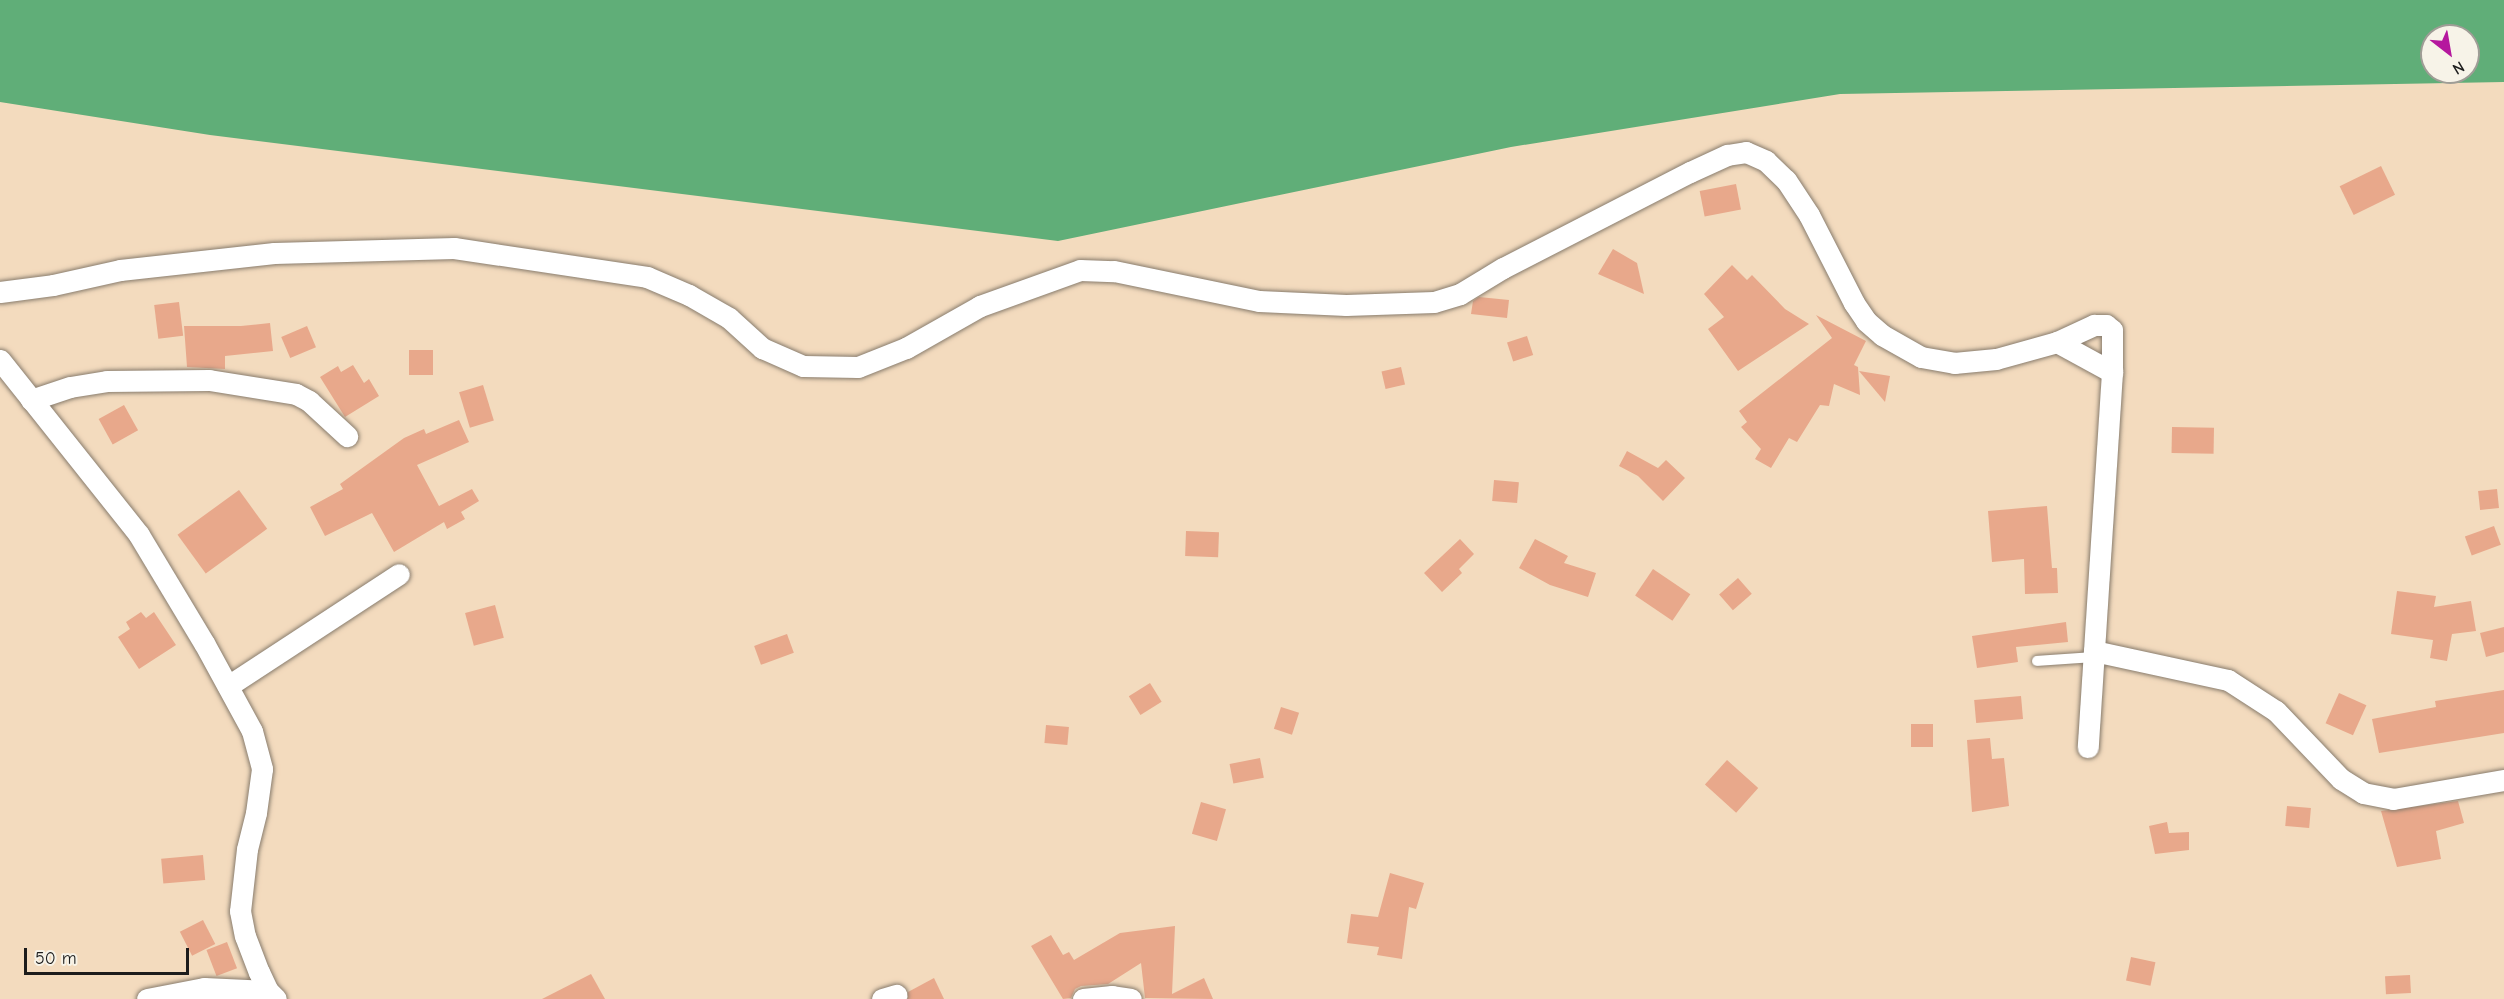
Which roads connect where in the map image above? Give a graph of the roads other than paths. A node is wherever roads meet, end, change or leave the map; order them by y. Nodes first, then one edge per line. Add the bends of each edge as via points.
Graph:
1 (0, 292) edge
2 (2057, 342) junction
3 (0, 360) edge
4 (2112, 372) junction
5 (32, 400) junction
6 (346, 436) dead end
7 (399, 574) dead end
8 (2094, 654) junction
9 (2037, 661) dead end
10 (228, 686) junction
11 (2088, 747) dead end
12 (2504, 780) edge
13 (272, 995) edge
14 (147, 999) edge
15 (1083, 999) edge
16 (1131, 999) edge

1 - 2 street via 120,270 274,253 453,248 647,277 689,295 729,318 762,348 803,366 858,367 906,348 980,306 1080,270 1114,271 1259,301 1346,305 1434,302 1460,294 1690,172 1727,155 1746,152 1766,161 1786,180 1809,215 1854,303 1882,335 1921,357 1954,363 1996,359
2 - 4 street
2 - 4 street via 2094,325 2106,325 2114,337
3 - 5 street
4 - 8 street
5 - 6 street via 70,387 107,381 209,380 296,394 309,401
5 - 10 street via 139,535
7 - 10 street
8 - 9 lane
8 - 11 street
8 - 12 street via 2228,680 2276,711 2341,779 2363,793 2393,799
10 - 13 street via 252,731 262,770 240,911 245,936
13 - 14 street via 204,988
15 - 16 street

